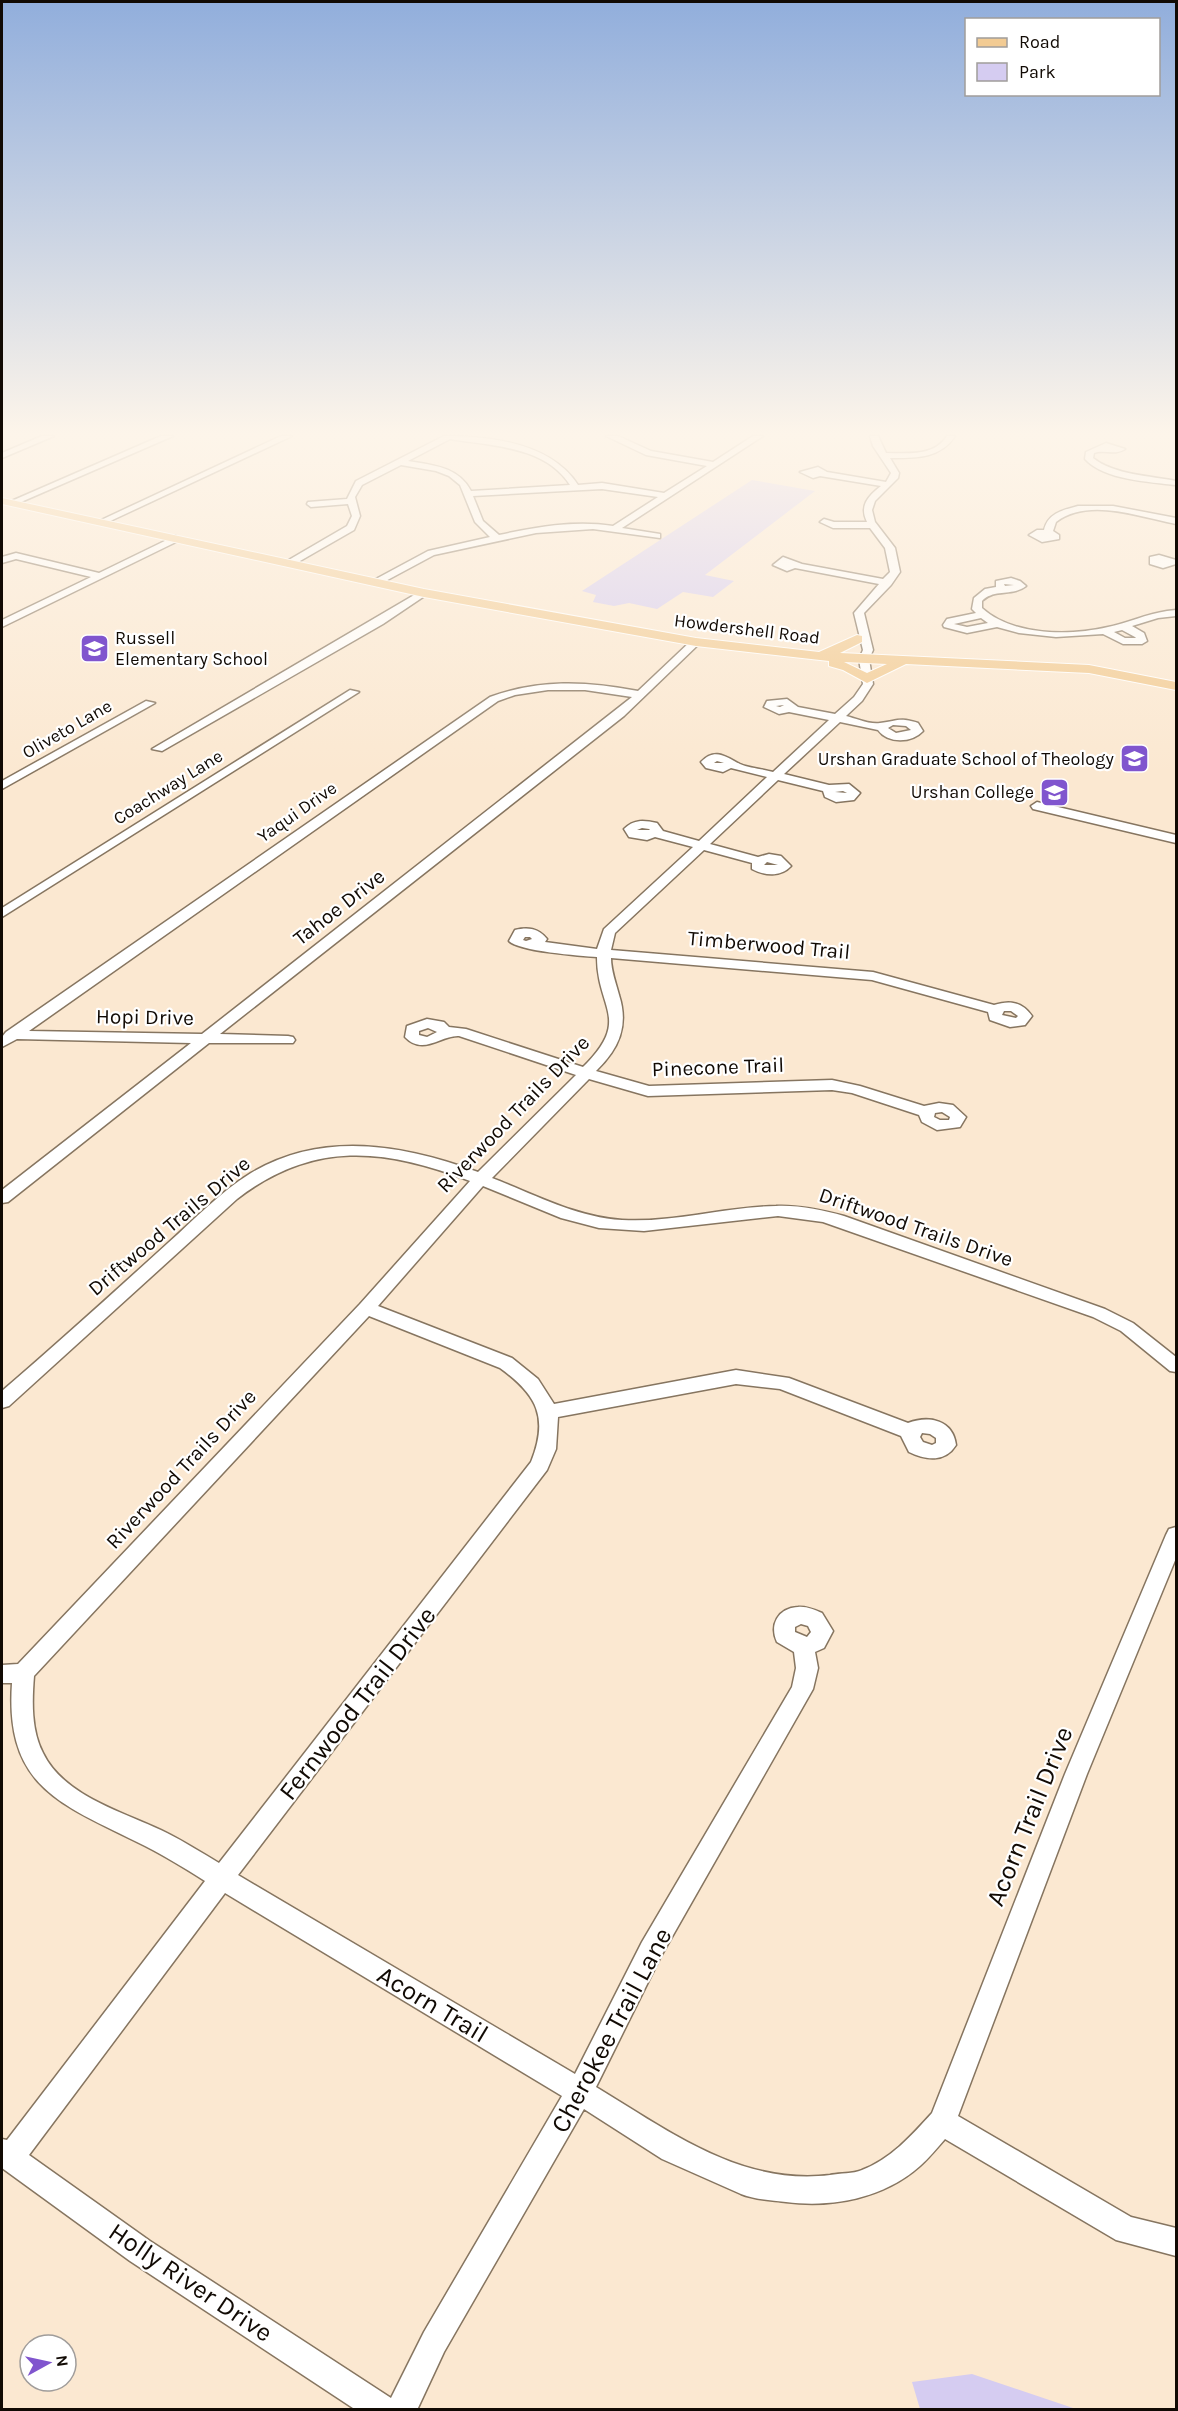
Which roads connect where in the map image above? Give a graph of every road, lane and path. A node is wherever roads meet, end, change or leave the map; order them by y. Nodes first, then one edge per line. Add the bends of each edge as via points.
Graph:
1 (156, 549) edge
2 (221, 549) edge
3 (315, 549) edge
4 (451, 549) edge
5 (889, 549) edge
6 (2, 560) edge
7 (290, 563) junction
8 (796, 566) dead end
9 (101, 576) junction
10 (378, 582) junction
11 (888, 583) junction
12 (1000, 588) dead end
13 (424, 592) junction
14 (1150, 604) dead end
15 (1140, 608) dead end
16 (1174, 613) edge
17 (982, 615) junction
18 (1149, 616) junction
19 (2, 624) edge
20 (997, 624) junction
21 (1123, 626) junction
22 (1105, 631) junction
23 (862, 639) junction
24 (696, 642) junction
25 (811, 656) junction
26 (864, 659) junction
27 (911, 660) junction
28 (1144, 678) junction
29 (1176, 679) edge
30 (867, 680) junction
31 (1176, 686) edge
32 (354, 692) dead end
33 (640, 695) junction
34 (150, 703) dead end
35 (792, 709) dead end
36 (837, 719) junction
37 (882, 727) dead end
38 (158, 749) dead end
39 (730, 765) dead end
40 (777, 777) junction
41 (2, 786) edge
42 (829, 789) dead end
43 (1037, 806) dead end
44 (655, 833) dead end
45 (1176, 839) edge
46 (701, 846) junction
47 (759, 861) dead end
48 (3, 910) edge
49 (536, 944) dead end
50 (603, 952) junction
51 (995, 1010) dead end
52 (445, 1031) dead end
53 (5, 1038) edge
54 (206, 1039) junction
55 (288, 1040) dead end
56 (587, 1073) junction
57 (926, 1112) dead end
58 (480, 1180) junction
59 (2, 1198) edge
60 (366, 1308) junction
61 (1176, 1365) edge
62 (2, 1401) edge
63 (550, 1412) junction
64 (911, 1432) dead end
65 (1176, 1535) edge
66 (804, 1647) dead end
67 (12, 1674) edge
68 (221, 1879) junction
69 (580, 2091) junction
70 (942, 2122) junction
71 (6, 2155) edge
72 (1176, 2242) edge
73 (383, 2409) edge
74 (401, 2409) edge

1 - 9 street
2 - 7 main road, Howdershell Road
3 - 7 street
4 - 10 street via 406,564
5 - 11 street via 895,572
6 - 9 street via 16,556
7 - 10 main road, Howdershell Road
8 - 11 street
9 - 19 street
10 - 13 main road, Howdershell Road
11 - 23 street via 862,608
12 - 17 street via 977,600
13 - 24 main road, Howdershell Road
13 - 38 street
14 - 16 street
15 - 18 street
16 - 18 street
17 - 20 street
17 - 20 street via 948,625 967,630
18 - 21 street
20 - 22 street via 1040,633
21 - 22 street
21 - 22 street via 1140,635 1142,641 1123,641
23 - 25 main road
23 - 26 street via 858,651
23 - 27 main road
24 - 25 main road, Howdershell Road
24 - 33 street, Tahoe Drive
25 - 26 main road, Howdershell Road
25 - 30 main road via 848,667
26 - 27 main road, Howdershell Road
26 - 30 street
27 - 28 main road, Howdershell Road via 1079,668
27 - 30 main road via 885,668
28 - 29 main road
28 - 31 main road, Howdershell Road
30 - 36 street via 858,699
32 - 48 street, Coachway Lane
33 - 53 street, Yaqui Drive via 548,686 525,688 495,699
33 - 54 street, Tahoe Drive
34 - 41 street, Oliveto Lane
35 - 36 street
36 - 37 street
36 - 40 street
39 - 40 street
40 - 42 street
40 - 46 street
43 - 45 street
44 - 46 street
46 - 47 street
46 - 50 street via 609,932
49 - 50 street, Timberwood Trail
50 - 51 street, Timberwood Trail via 873,976
50 - 56 street, Riverwood Trails Drive via 603,970 619,1014 618,1028 614,1041
52 - 56 street, Pinecone Trail via 461,1032
53 - 54 street, Hopi Drive
54 - 55 street, Hopi Drive
54 - 59 street, Tahoe Drive
56 - 57 street, Pinecone Trail via 664,1093 832,1085
56 - 58 street, Riverwood Trails Drive
58 - 60 street, Riverwood Trails Drive
58 - 61 street, Driftwood Trails Drive via 568,1215 627,1227 776,1211 804,1212 838,1220 1099,1313 1127,1327
58 - 62 street, Driftwood Trails Drive via 408,1155 359,1150 316,1155 270,1170 219,1207
60 - 63 street via 506,1363 521,1373
60 - 67 street, Riverwood Trails Drive
63 - 64 street via 736,1377 782,1383
63 - 68 street, Fernwood Trail Drive via 549,1446 540,1465
65 - 70 street, Acorn Trail Drive via 1076,1774
66 - 69 street, Cherokee Trail Lane via 807,1668 802,1689 651,1950
67 - 68 street, Acorn Trail via 33,1757 51,1783 173,1848
68 - 69 street, Acorn Trail
68 - 71 street, Fernwood Trail Drive
69 - 70 street, Acorn Trail via 672,2149 751,2184 808,2191 866,2184 910,2157
69 - 74 street, Cherokee Trail Lane via 434,2342
70 - 72 street via 1126,2230
71 - 73 street, Holly River Drive via 140,2251

